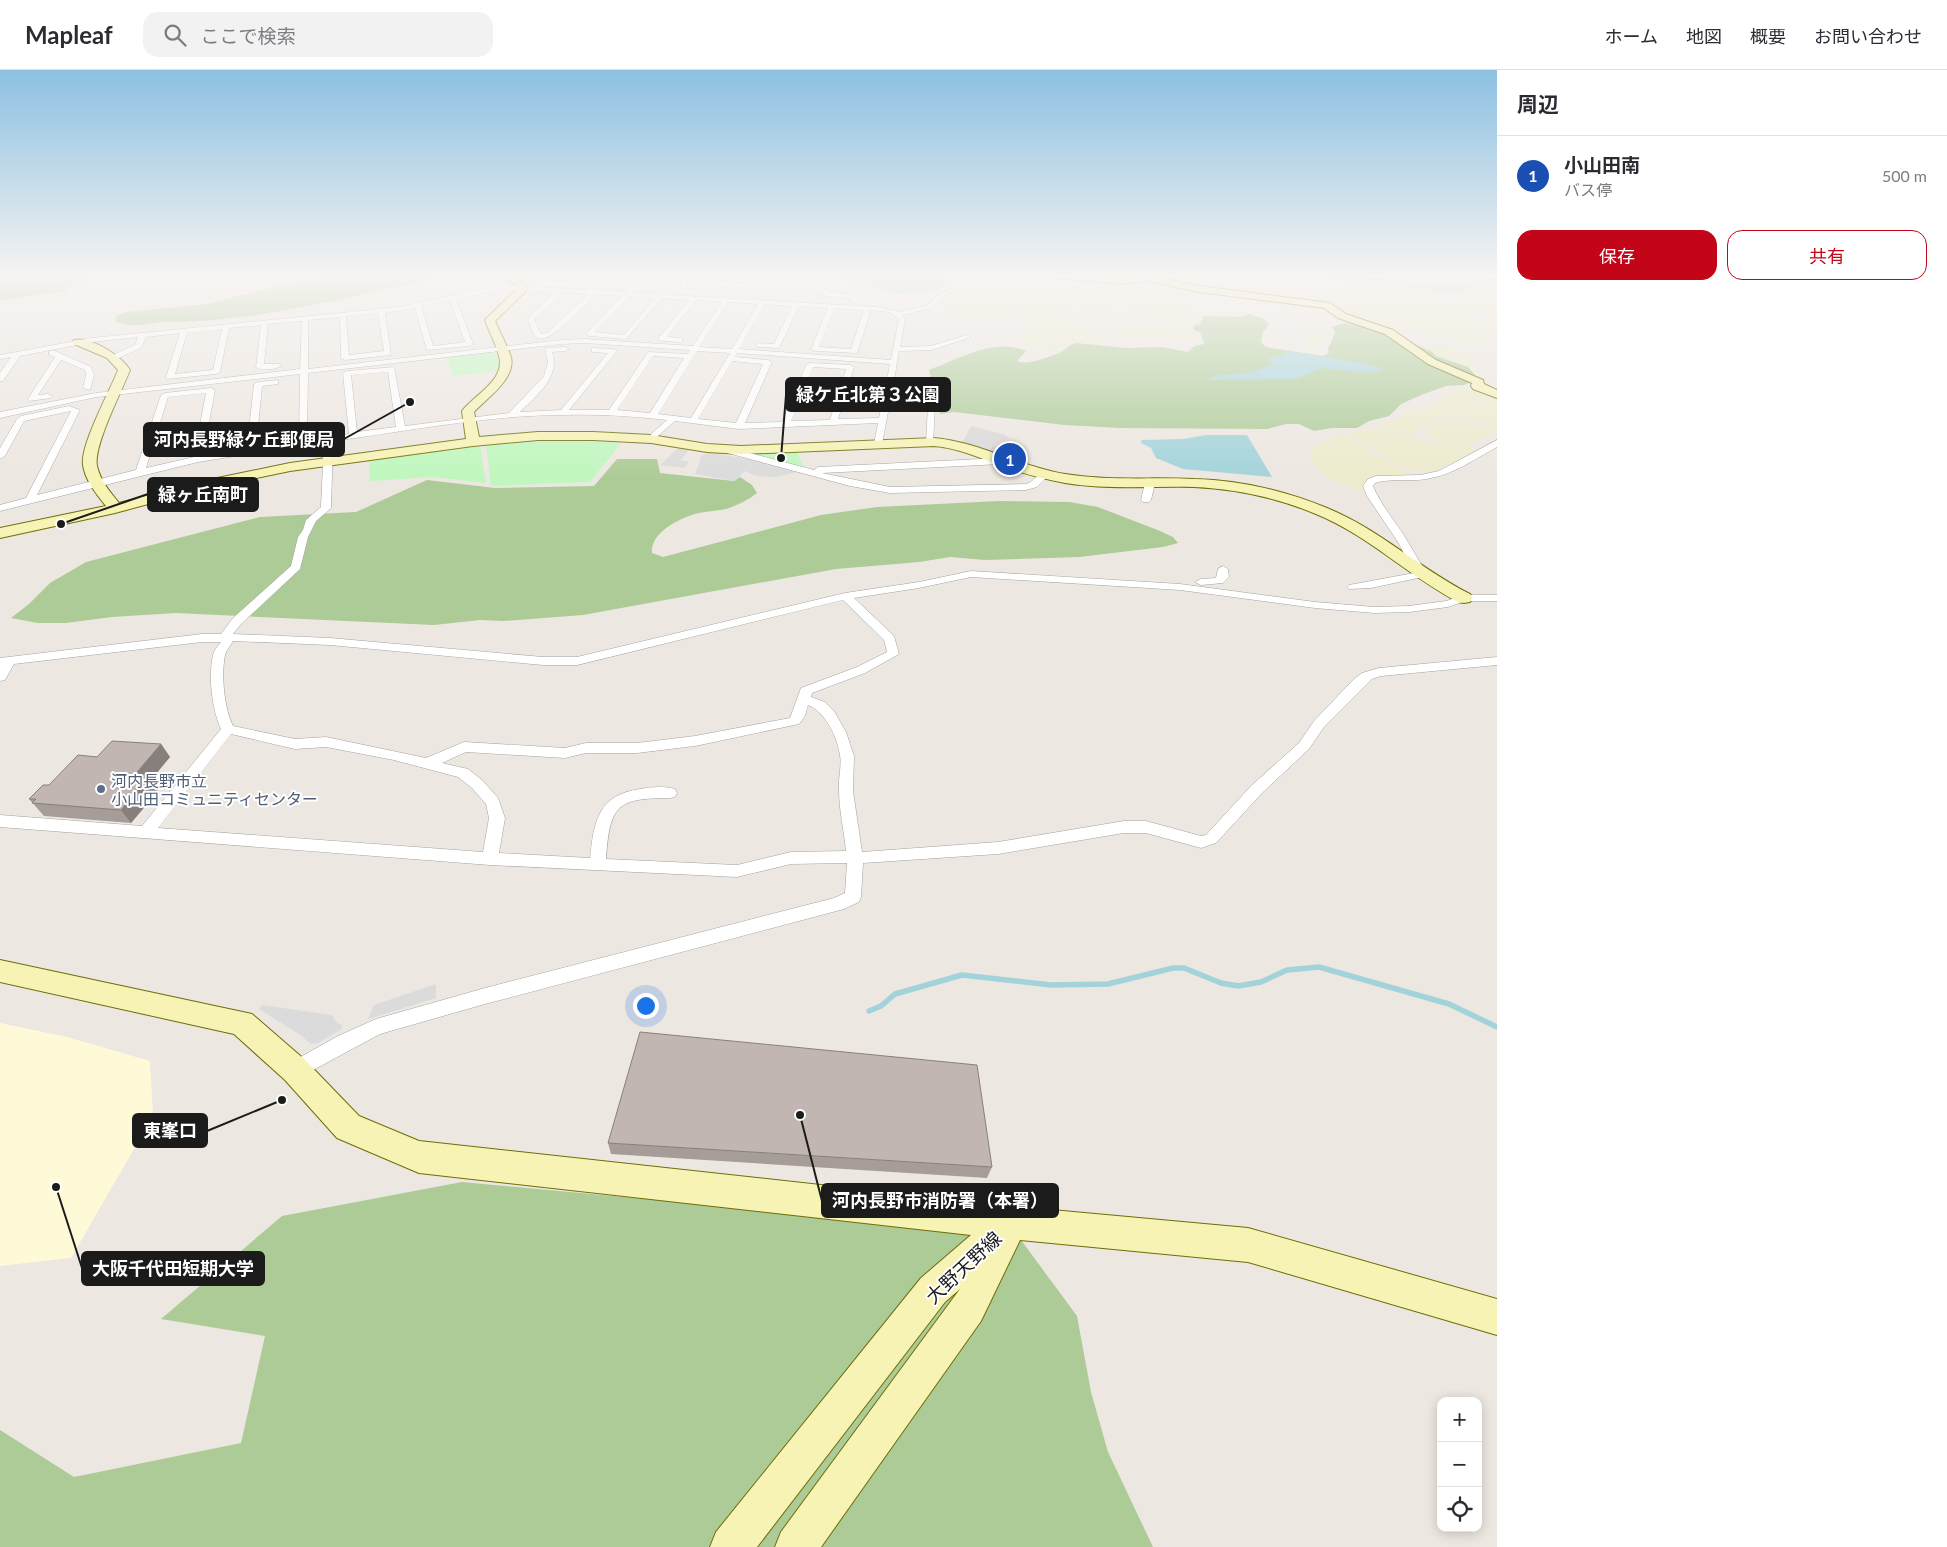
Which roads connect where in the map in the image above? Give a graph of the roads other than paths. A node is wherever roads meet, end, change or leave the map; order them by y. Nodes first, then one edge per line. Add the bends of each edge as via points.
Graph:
1 (73, 343) edge
2 (80, 343) edge
3 (139, 343) edge
4 (180, 343) edge
5 (222, 343) edge
6 (263, 343) edge
7 (305, 343) edge
8 (344, 343) edge
9 (387, 343) edge
10 (428, 343) edge
11 (470, 343) edge
12 (499, 343) edge
13 (543, 343) junction
14 (546, 343) edge
15 (601, 343) edge
16 (699, 343) edge
17 (778, 343) edge
18 (817, 343) edge
19 (857, 343) edge
20 (898, 343) edge
21 (949, 343) edge
22 (1405, 343) edge
23 (620, 344) junction
24 (738, 344) joint
25 (43, 348) junction
26 (501, 348) junction
27 (696, 349) junction
28 (897, 349) junction
29 (613, 351) junction
30 (431, 352) junction
31 (17, 354) junction
32 (732, 355) junction
33 (689, 356) junction
34 (0, 357) edge
35 (59, 357) junction
36 (812, 357) junction
37 (114, 358) junction
38 (852, 359) junction
39 (390, 361) junction
40 (894, 362) junction
41 (286, 364) dead end
42 (295, 364) dead end
43 (304, 371) junction
44 (0, 379) edge
45 (214, 381) junction
46 (112, 386) junction
47 (87, 388) junction
48 (888, 388) junction
49 (1497, 394) edge
50 (563, 412) junction
51 (610, 413) junction
52 (0, 415) edge
53 (465, 415) junction
54 (512, 415) junction
55 (654, 416) junction
56 (409, 418) dead end
57 (399, 419) junction
58 (673, 419) junction
59 (881, 420) junction
60 (693, 422) junction
61 (833, 423) junction
62 (785, 425) junction
63 (739, 426) junction
64 (401, 429) junction
65 (352, 435) junction
66 (329, 438) junction
67 (651, 440) junction
68 (303, 442) junction
69 (473, 442) junction
70 (930, 442) junction
71 (1497, 443) edge
72 (878, 444) junction
73 (722, 449) junction
74 (251, 451) junction
75 (0, 456) edge
76 (198, 459) junction
77 (1001, 461) junction
78 (330, 462) junction
79 (804, 471) junction
80 (140, 472) junction
81 (1044, 475) junction
82 (1150, 483) junction
83 (98, 484) junction
84 (1146, 500) dead end
85 (29, 502) junction
86 (0, 508) edge
87 (114, 509) junction
88 (0, 533) edge
89 (1223, 569) dead end
90 (1421, 573) junction
91 (1052, 580) junction
92 (1353, 587) dead end
93 (845, 596) junction
94 (1464, 598) junction
95 (1497, 598) edge
96 (227, 638) junction
97 (1497, 661) edge
98 (5, 662) edge
99 (0, 677) edge
100 (804, 699) junction
101 (228, 729) junction
102 (426, 764) junction
103 (670, 793) dead end
104 (0, 821) edge
105 (147, 831) junction
106 (855, 858) junction
107 (490, 859) junction
108 (597, 864) junction
109 (0, 971) edge
110 (296, 1070) junction
111 (1011, 1223) junction
112 (1497, 1317) edge
113 (731, 1547) edge
114 (796, 1547) edge

1 - 25 street
2 - 37 street
3 - 37 street
4 - 45 street via 170,377
5 - 45 street
6 - 41 street via 260,367
7 - 43 street
8 - 39 street via 345,358
9 - 39 street
10 - 30 street
11 - 30 street
12 - 26 street
13 - 14 street
13 - 26 street
13 - 29 street
13 - 54 street via 552,361 551,371
15 - 23 street
16 - 27 street
17 - 24 street via 776,346
18 - 36 street
19 - 38 street
20 - 28 street
21 - 28 street via 932,348
22 - 49 street via 1432,362 1470,377 1479,382 1477,386
23 - 27 street
23 - 29 street
24 - 32 street
25 - 31 street
25 - 35 street
26 - 30 street
26 - 53 street via 506,363 504,372
27 - 32 street
27 - 33 street
28 - 40 street
29 - 50 street
30 - 39 street
31 - 34 street
31 - 44 street
32 - 36 street
32 - 60 street
32 - 63 street via 768,362
33 - 51 street via 650,354
33 - 55 street
35 - 47 street via 88,369
35 - 47 street via 32,399
36 - 38 street
36 - 38 street
36 - 62 street
37 - 46 street via 124,370
38 - 40 street
38 - 61 street
39 - 43 street
39 - 57 street
39 - 65 street via 347,373
40 - 48 street
42 - 43 street
43 - 45 street
43 - 68 street
43 - 74 street via 258,384
45 - 46 street
45 - 76 street
45 - 80 street via 165,395
46 - 47 street
46 - 52 street
46 - 83 street via 89,463
48 - 59 street
48 - 70 street via 930,402
50 - 51 street
50 - 54 street
51 - 55 street
53 - 54 street
53 - 64 street
53 - 69 street
55 - 58 street
56 - 57 street
57 - 64 street
58 - 60 street
58 - 67 street
59 - 61 street
59 - 72 street
60 - 63 street
61 - 62 street
62 - 63 street
64 - 65 street
65 - 66 street
66 - 68 street
66 - 78 street
67 - 69 street via 538,436
67 - 73 street
68 - 74 street
69 - 78 street
70 - 72 street
70 - 77 street via 963,446
71 - 90 street via 1436,475 1376,479 1368,486
72 - 73 street
73 - 79 street
74 - 76 street
75 - 85 street via 22,419 69,408 76,410
76 - 80 street
77 - 79 street
77 - 81 street
78 - 87 street via 198,486
78 - 96 street via 326,508 311,520 296,567 237,621
79 - 81 street via 890,490 1017,487 1034,485
80 - 83 street
81 - 82 street via 1102,483
82 - 84 street
82 - 90 street via 1212,484 1300,503 1359,528
83 - 85 street
83 - 87 street
85 - 86 street
87 - 88 street
89 - 91 street via 1223,578 1219,581 1205,582 1134,578
90 - 92 street
90 - 94 street
91 - 93 street via 970,574
91 - 94 street via 1180,587 1374,610 1448,604
93 - 96 street via 577,661 543,661 301,639
93 - 100 street via 890,639 893,654 806,691
94 - 95 street
96 - 98 street via 202,638
96 - 101 street via 219,654 218,692 221,715
97 - 106 street via 1379,672 1367,676 1319,724 1304,746 1211,839 1201,842 1146,827 1124,827 998,848
98 - 99 street
100 - 102 street via 794,721 695,741 565,752 464,747
100 - 106 street via 820,705 829,714 847,756 846,791
101 - 102 street via 295,744 326,742
101 - 105 street
102 - 107 street via 463,773 493,802 497,818
103 - 108 street via 630,795 611,807 605,817
104 - 105 street
105 - 107 street
106 - 108 street via 791,859 737,871
106 - 110 street via 853,897 838,904 376,1027
107 - 108 street
109 - 110 street via 242,1023
110 - 111 street via 348,1127 419,1157
111 - 112 street via 1248,1245
111 - 113 street, 大野天野線 via 933,1290
111 - 114 street, 大野天野線 via 969,1309

